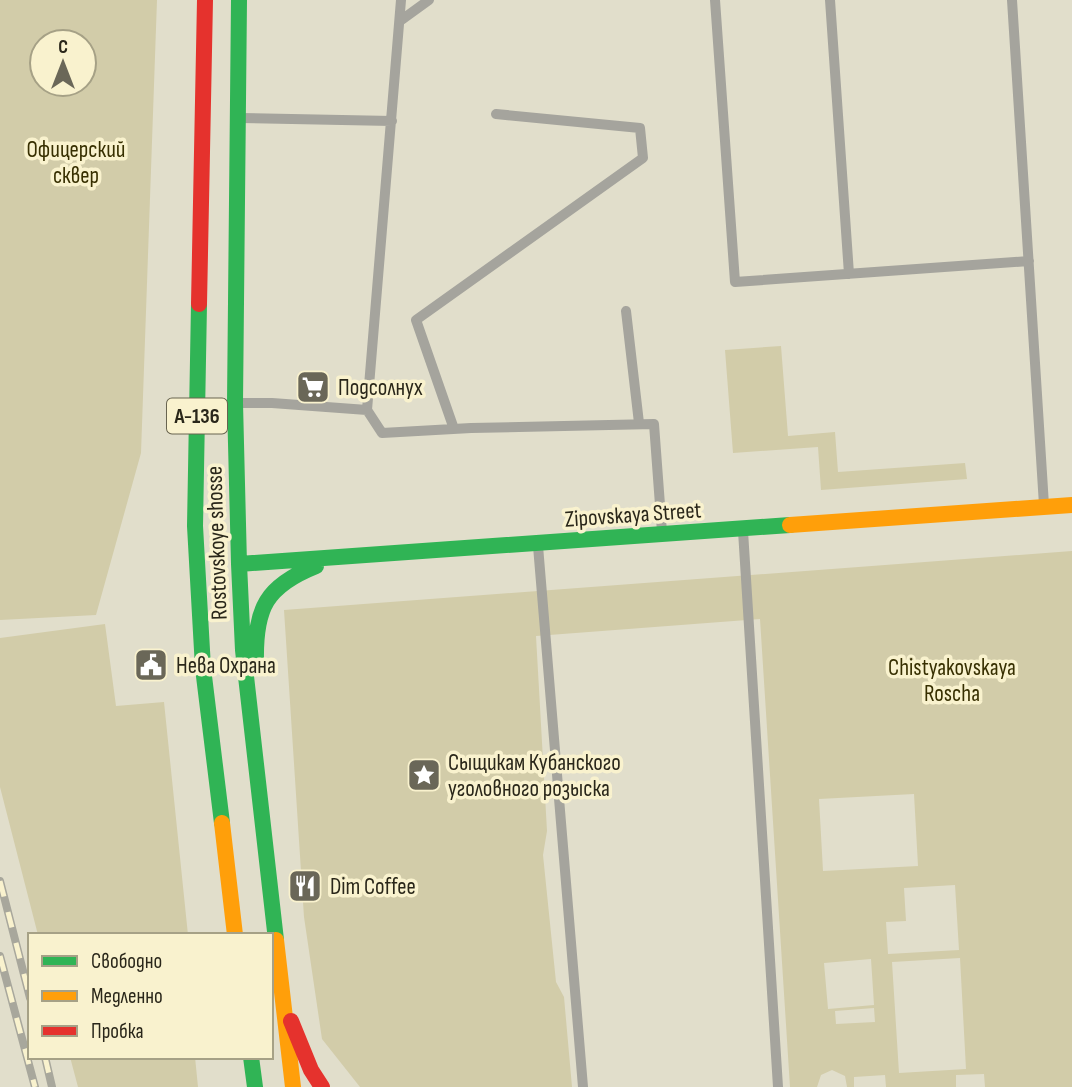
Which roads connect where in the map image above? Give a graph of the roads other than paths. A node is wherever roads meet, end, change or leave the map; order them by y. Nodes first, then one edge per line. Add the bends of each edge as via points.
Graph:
1 (205, 0) edge
2 (239, 0) edge
3 (401, 0) edge
4 (429, 0) edge
5 (715, 0) edge
6 (830, 0) edge
7 (1012, 0) edge
8 (400, 21) junction
9 (496, 114) dead end
10 (237, 118) junction
11 (391, 121) junction
12 (1029, 261) junction
13 (849, 274) junction
14 (626, 311) dead end
15 (235, 403) junction
16 (367, 410) junction
17 (639, 423) junction
18 (454, 429) junction
19 (1072, 505) edge
20 (1044, 507) junction
21 (237, 512) junction
22 (743, 529) junction
23 (662, 535) junction
24 (537, 543) junction
25 (346, 557) junction
26 (320, 559) junction
27 (218, 566) junction
28 (255, 756) junction
29 (235, 933) edge
30 (282, 998) junction
31 (251, 1059) edge
32 (255, 1087) edge
33 (292, 1087) edge
34 (322, 1087) edge
35 (583, 1087) edge
36 (778, 1087) edge

1 - 27 main road, Rostovskoye shosse / А-136 via 195,498
2 - 10 main road, Rostovskoye shosse / А-136
3 - 8 lane
4 - 8 lane
5 - 13 lane via 735,282
6 - 13 lane
7 - 12 lane
8 - 11 lane
9 - 18 lane via 640,128 643,158 416,320
10 - 11 lane
10 - 15 main road, Rostovskoye shosse / А-136
11 - 16 lane
12 - 13 lane
12 - 20 lane
14 - 17 lane
15 - 16 lane
15 - 21 main road, Rostovskoye shosse / А-136
16 - 18 lane via 382,433
17 - 18 lane
17 - 23 lane via 654,424
19 - 20 main road, Zipovskaya Street
20 - 22 main road, Zipovskaya Street
21 - 26 main road via 260,542 281,553
21 - 27 main road, Rostovskoye shosse / А-136
22 - 23 main road, Zipovskaya Street
22 - 36 lane
23 - 24 main road, Zipovskaya Street
24 - 25 main road, Zipovskaya Street
24 - 35 lane
25 - 26 main road, Zipovskaya Street
25 - 28 main road via 278,583 260,611 255,644 260,726
26 - 27 main road, Zipovskaya Street
27 - 28 main road, Rostovskoye shosse via 243,650
27 - 29 main road, Rostovskoye shosse via 203,668
28 - 30 main road, Rostovskoye shosse
30 - 33 main road, Rostovskoye shosse
30 - 34 main road, Rostovskoye shosse
31 - 32 main road

